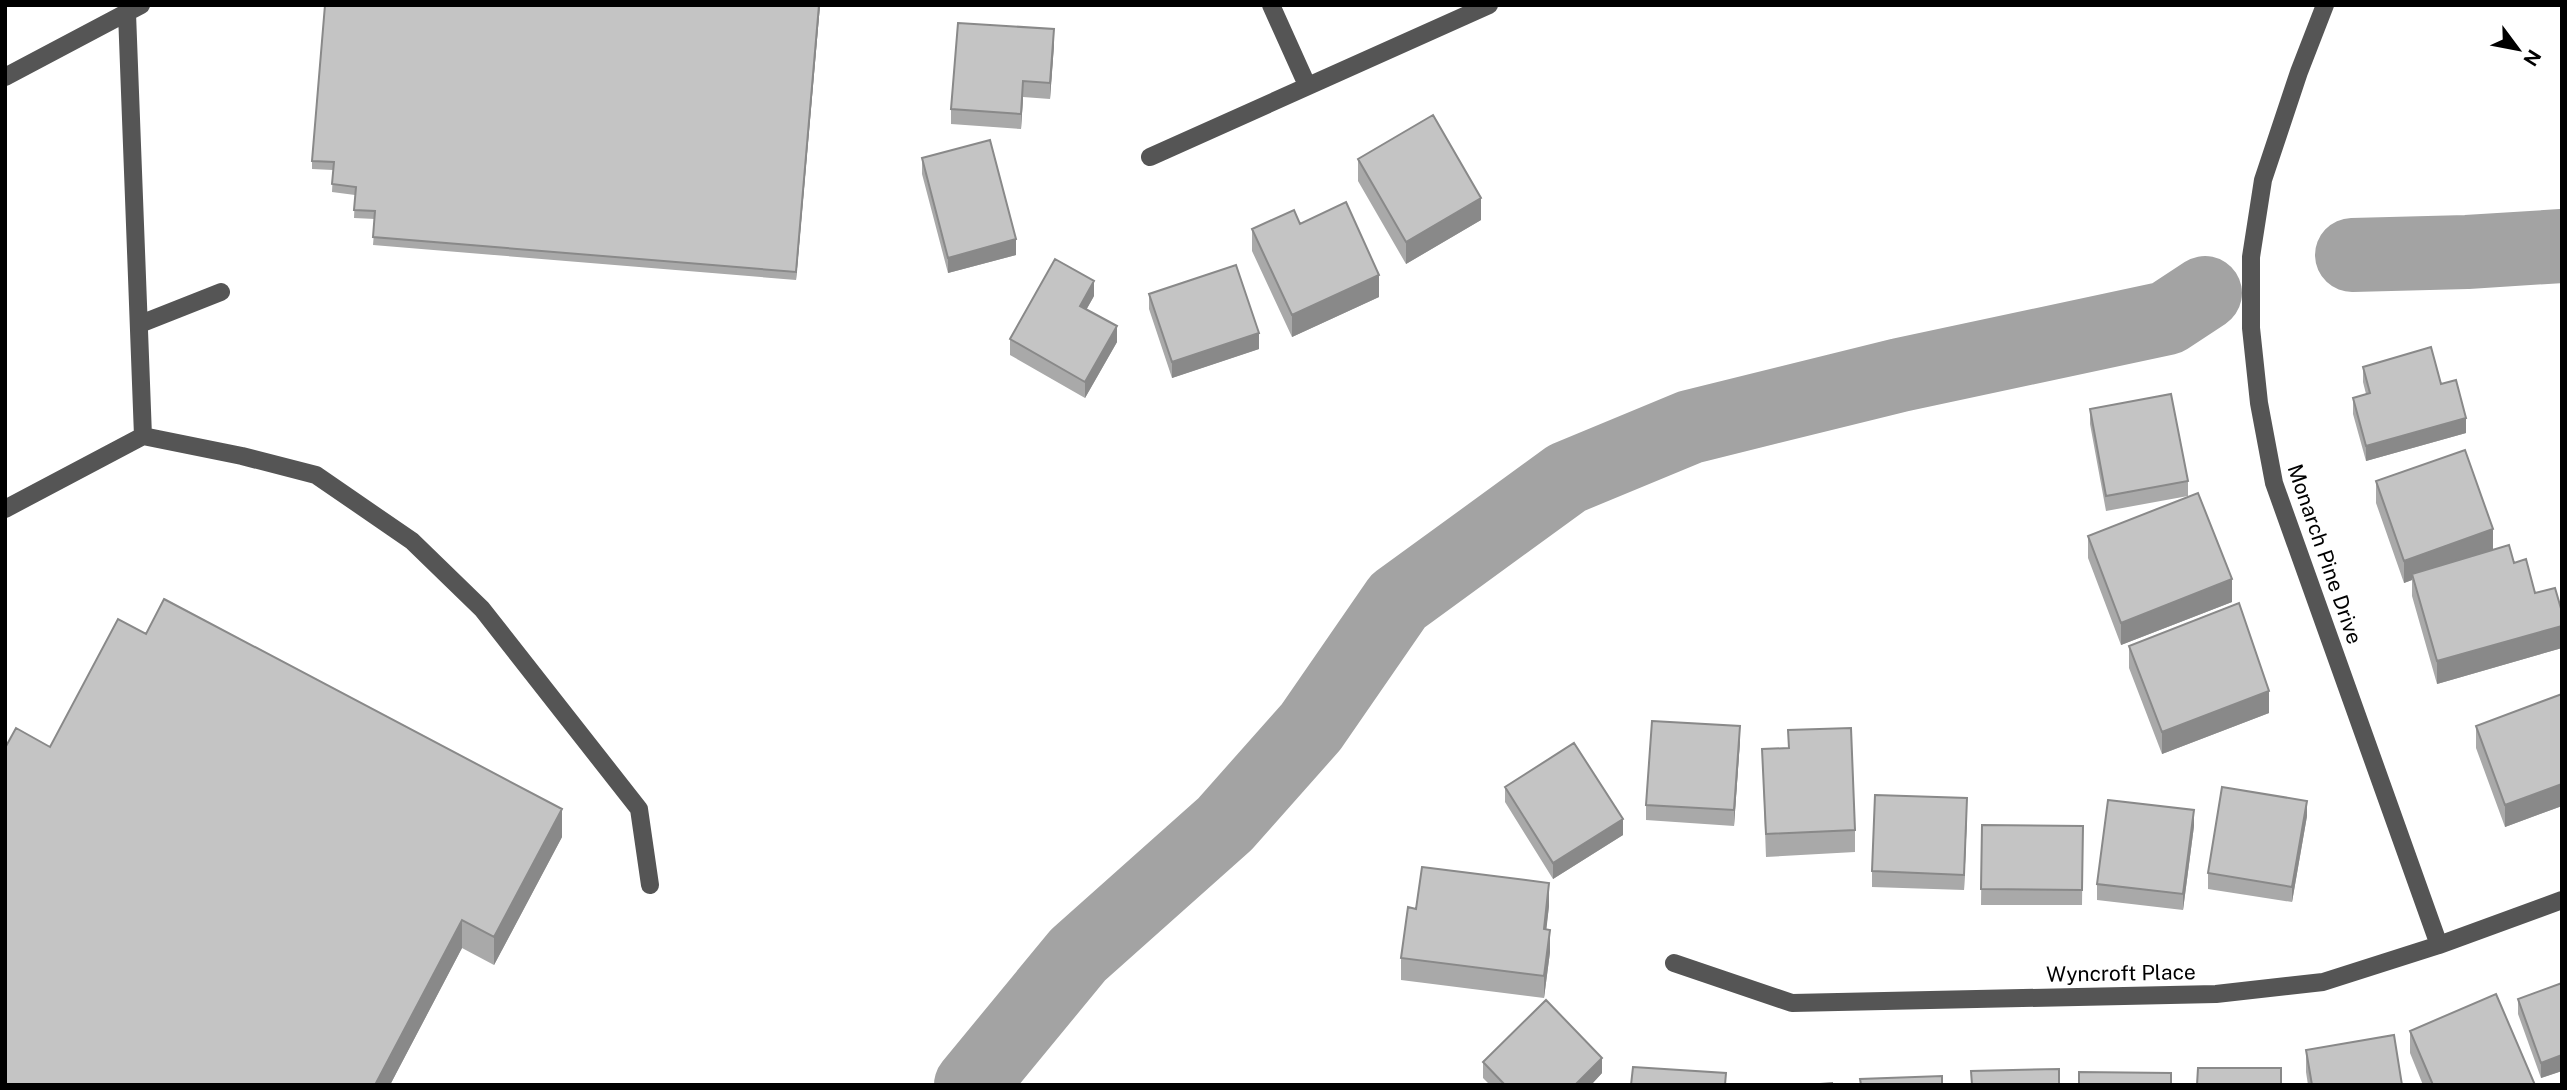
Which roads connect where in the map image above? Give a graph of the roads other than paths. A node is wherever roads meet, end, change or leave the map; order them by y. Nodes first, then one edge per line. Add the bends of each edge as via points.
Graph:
1 (1271, 5) edge
2 (1489, 5) edge
3 (2325, 5) edge
4 (134, 9) edge
5 (5, 77) edge
6 (1307, 85) junction
7 (1150, 157) dead end
8 (221, 292) dead end
9 (140, 324) junction
10 (143, 436) junction
11 (5, 509) edge
12 (650, 885) dead end
13 (2562, 900) edge
14 (2439, 945) junction
15 (1674, 962) dead end

1 - 6 street
2 - 6 street
3 - 14 street, Monarch Pine Drive via 2263,180 2251,257 2251,328 2259,403 2274,484
4 - 5 street
4 - 9 street
6 - 7 street
8 - 9 street
9 - 10 street
10 - 11 street
10 - 12 street via 316,475 412,541 482,609 639,809
13 - 14 street, Wyncroft Place
14 - 15 street, Wyncroft Place via 2323,982 2189,995 1792,1003

